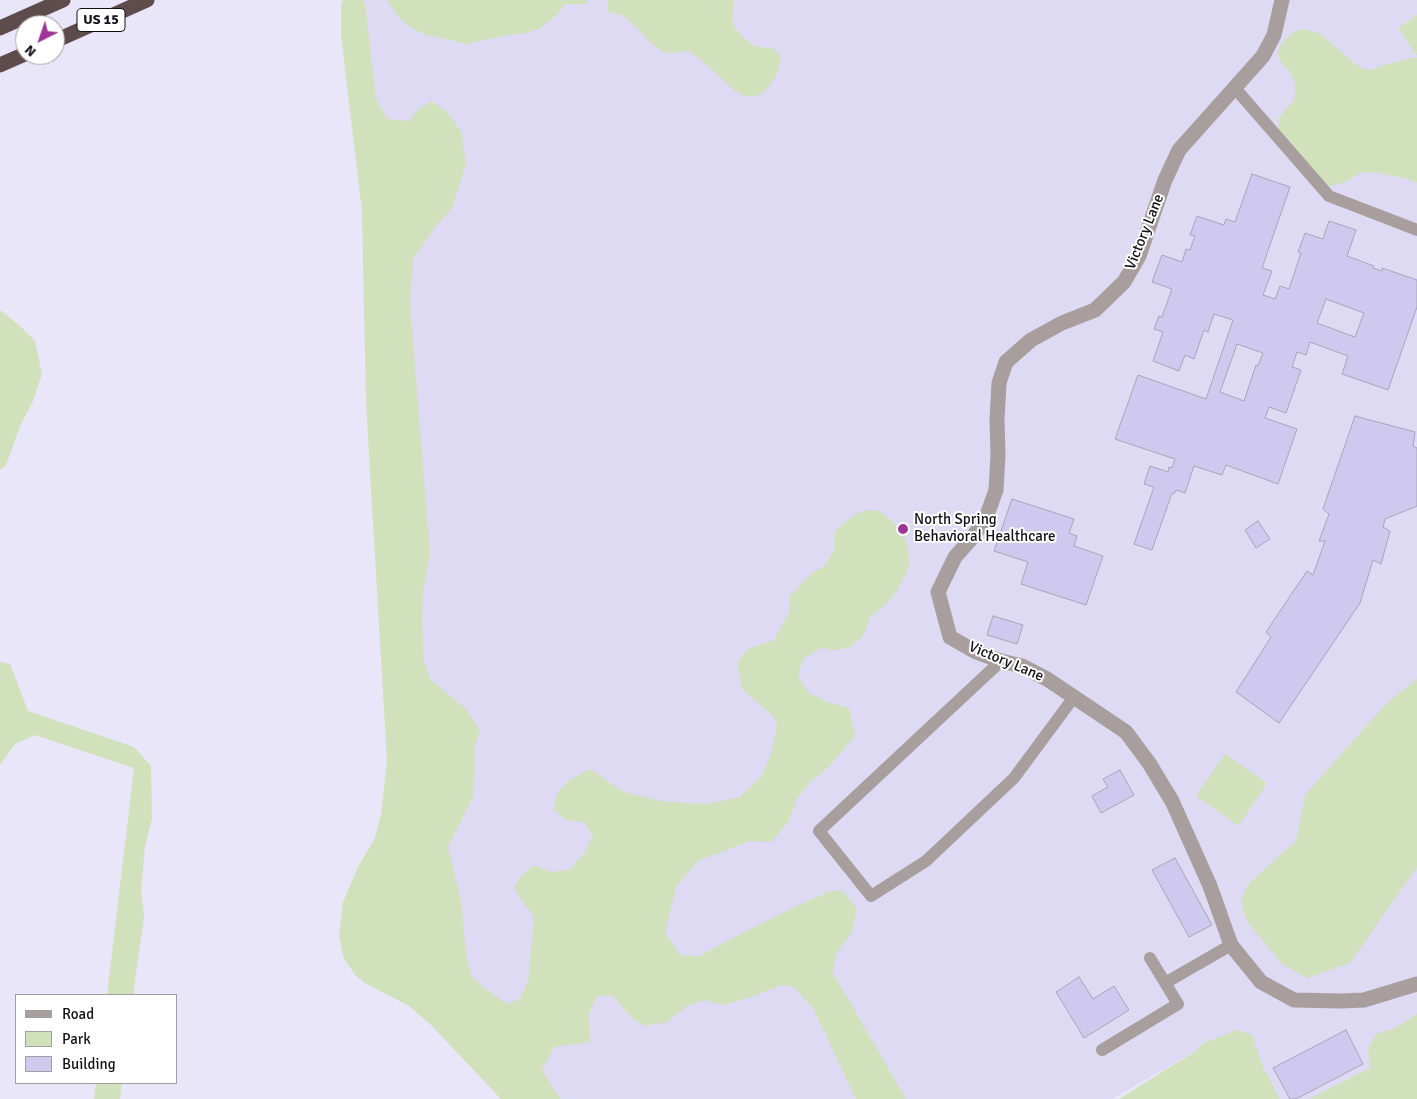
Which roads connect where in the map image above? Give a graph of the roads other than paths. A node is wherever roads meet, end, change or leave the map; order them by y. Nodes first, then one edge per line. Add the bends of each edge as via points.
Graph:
1 (64, 0) edge
2 (147, 0) edge
3 (1282, 0) edge
4 (0, 28) edge
5 (65, 36) edge
6 (15, 58) edge
7 (0, 65) edge
8 (1234, 87) junction
9 (1417, 230) edge
10 (1001, 662) junction
11 (1074, 697) junction
12 (1231, 945) junction
13 (1150, 958) dead end
14 (1165, 983) junction
15 (1417, 984) edge
16 (1102, 1050) dead end

1 - 4 highway, US 15
2 - 5 highway, US 15
3 - 8 street, Victory Lane via 1274,35 1263,56
6 - 7 highway
8 - 9 lane via 1329,196
8 - 10 street, Victory Lane via 1179,150 1165,180 1139,256 1124,282 1095,310 1031,340 1006,362 999,383 996,490 986,518 955,557 938,592 950,637
10 - 11 street, Victory Lane via 1022,666
10 - 11 lane via 819,831 871,896 926,861 1014,778
11 - 12 street, Victory Lane via 1126,732 1149,763 1176,809 1210,886
12 - 14 lane
12 - 15 street, Victory Lane via 1261,982 1294,1000 1364,1000
13 - 14 lane
14 - 16 lane via 1178,1004

